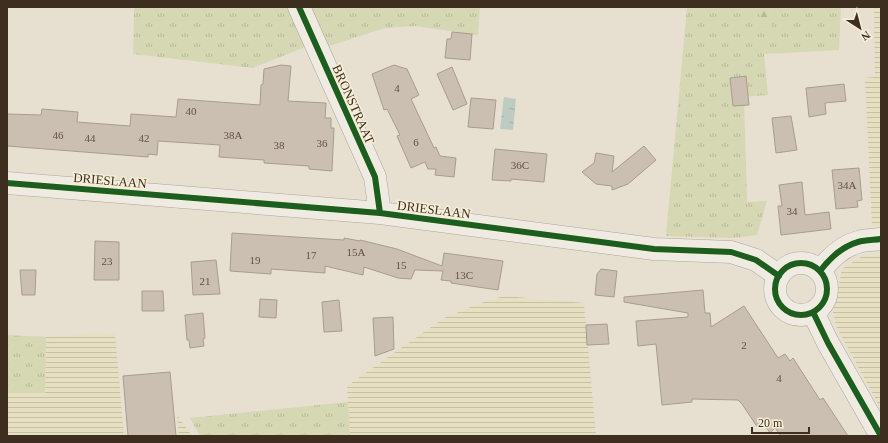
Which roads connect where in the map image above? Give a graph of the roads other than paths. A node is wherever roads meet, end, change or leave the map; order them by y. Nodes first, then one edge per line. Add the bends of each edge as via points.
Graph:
1 (299, 7) edge
2 (7, 183) edge
3 (380, 213) junction
4 (881, 239) edge
5 (820, 270) junction
6 (779, 276) junction
7 (814, 312) junction
8 (881, 436) edge

1 - 3 street, BRONSTRAAT via 375,177
2 - 3 street, DRIESLAAN
3 - 6 street, DRIESLAAN via 654,249 731,252 756,260
4 - 5 street via 859,242 841,250
5 - 6 street via 802,263 789,266
5 - 7 street via 825,277 827,293 825,300
6 - 7 street via 776,295 783,307 794,314
7 - 8 street via 828,343

